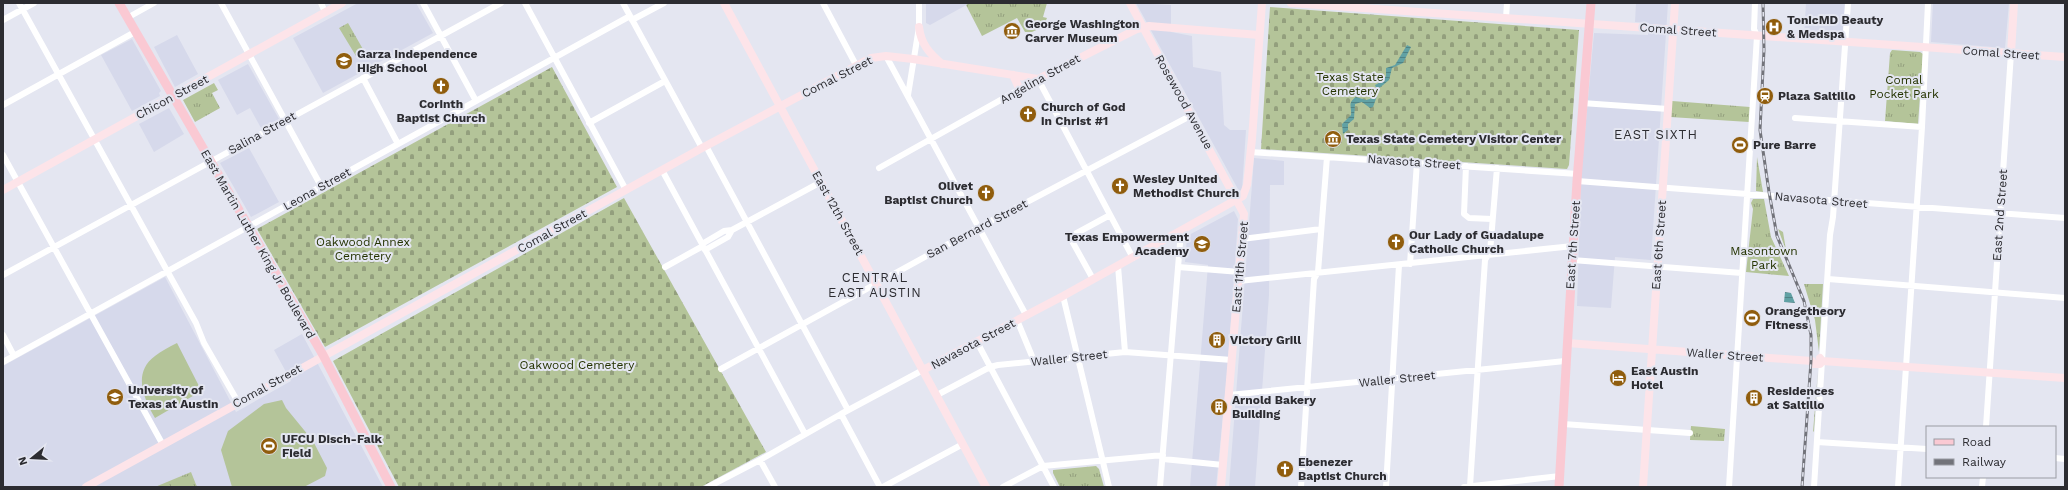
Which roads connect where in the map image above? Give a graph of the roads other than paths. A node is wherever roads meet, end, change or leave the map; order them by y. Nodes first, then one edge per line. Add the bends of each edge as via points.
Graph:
1 (19, 3) edge
2 (34, 3) edge
3 (119, 3) edge
4 (154, 3) edge
5 (221, 3) edge
6 (321, 3) edge
7 (342, 3) edge
8 (423, 3) edge
9 (501, 3) edge
10 (524, 3) edge
11 (623, 3) edge
12 (664, 3) edge
13 (724, 3) edge
14 (823, 3) edge
15 (919, 3) edge
16 (1130, 3) edge
17 (1262, 3) edge
18 (1291, 3) edge
19 (1507, 3) edge
20 (1591, 3) edge
21 (1675, 3) edge
22 (1755, 3) edge
23 (1848, 3) edge
24 (1928, 3) edge
25 (2014, 3) edge
26 (23, 9) junction
27 (325, 12) junction
28 (128, 18) junction
29 (631, 18) junction
30 (1506, 18) junction
31 (3, 20) edge
32 (1589, 24) junction
33 (919, 27) junction
34 (1143, 27) junction
35 (1673, 30) junction
36 (135, 32) junction
37 (440, 35) junction
38 (1259, 35) junction
39 (1757, 36) junction
40 (1845, 42) junction
41 (1926, 47) junction
42 (250, 53) junction
43 (2011, 53) junction
44 (886, 56) junction
45 (554, 57) junction
46 (2065, 57) edge
47 (913, 59) junction
48 (943, 64) junction
49 (856, 65) junction
50 (58, 74) junction
51 (1013, 76) junction
52 (363, 78) junction
53 (1038, 80) junction
54 (665, 82) junction
55 (1020, 90) junction
56 (908, 95) junction
57 (172, 97) junction
58 (476, 100) junction
59 (1582, 103) junction
60 (3, 104) edge
61 (780, 106) junction
62 (1668, 109) junction
63 (1192, 115) junction
64 (1795, 118) dead end
65 (286, 120) junction
66 (1838, 121) junction
67 (589, 123) junction
68 (1922, 127) junction
69 (931, 138) junction
70 (94, 140) junction
71 (398, 144) junction
72 (704, 147) junction
73 (1250, 152) junction
74 (3, 155) edge
75 (1327, 157) junction
76 (210, 162) junction
77 (1417, 162) junction
78 (1466, 166) junction
79 (879, 168) dead end
80 (1497, 168) junction
81 (662, 170) junction
82 (1086, 171) junction
83 (1577, 178) junction
84 (18, 182) junction
85 (821, 182) junction
86 (321, 186) junction
87 (1662, 187) junction
88 (3, 190) edge
89 (626, 190) junction
90 (1746, 194) junction
91 (1238, 201) junction
92 (1834, 201) junction
93 (132, 206) junction
94 (1916, 208) junction
95 (2000, 213) junction
96 (1110, 215) junction
97 (2065, 218) edge
98 (1492, 219) junction
99 (748, 222) junction
100 (248, 226) junction
101 (979, 228) junction
102 (1321, 229) junction
103 (1181, 232) junction
104 (1242, 239) junction
105 (703, 246) junction
106 (1573, 246) junction
107 (55, 247) junction
108 (1487, 256) junction
109 (1133, 258) junction
110 (1572, 260) junction
111 (1410, 264) junction
112 (1399, 265) junction
113 (1118, 266) junction
114 (1657, 266) junction
115 (664, 267) dead end
116 (1178, 267) junction
117 (167, 271) junction
118 (1240, 272) junction
119 (1318, 272) junction
120 (1742, 274) junction
121 (3, 275) edge
122 (1093, 279) junction
123 (1828, 279) junction
124 (1239, 281) junction
125 (876, 284) junction
126 (1911, 286) junction
127 (1995, 292) junction
128 (1063, 296) junction
129 (2065, 298) edge
130 (90, 313) junction
131 (1026, 315) junction
132 (1017, 320) junction
133 (802, 324) junction
134 (3, 335) edge
135 (977, 342) junction
136 (1567, 344) junction
137 (759, 348) junction
138 (1652, 349) junction
139 (1125, 352) junction
140 (323, 355) junction
141 (1738, 355) junction
142 (14, 356) junction
143 (1172, 356) junction
144 (1078, 357) junction
145 (1232, 360) junction
146 (1034, 361) junction
147 (1566, 361) junction
148 (1822, 361) junction
149 (3, 362) edge
150 (990, 367) junction
151 (1906, 367) junction
152 (722, 369) dead end
153 (923, 370) junction
154 (1478, 371) junction
155 (1989, 373) junction
156 (2065, 378) edge
157 (1392, 380) junction
158 (1308, 388) junction
159 (937, 395) junction
160 (1229, 395) junction
161 (238, 402) junction
162 (848, 410) junction
163 (841, 414) junction
164 (1562, 424) junction
165 (1986, 426) edge
166 (1646, 430) junction
167 (1690, 433) dead end
168 (805, 434) junction
169 (1817, 442) junction
170 (963, 444) junction
171 (163, 445) junction
172 (1901, 447) junction
173 (1926, 449) edge
174 (1163, 457) junction
175 (760, 460) junction
176 (1103, 460) junction
177 (1223, 465) junction
178 (1043, 466) junction
179 (1560, 476) junction
180 (86, 487) edge
181 (391, 487) edge
182 (708, 487) edge
183 (775, 487) edge
184 (880, 487) edge
185 (883, 487) edge
186 (986, 487) edge
187 (1003, 487) edge
188 (1054, 487) edge
189 (1109, 487) edge
190 (1160, 487) edge
191 (1221, 487) edge
192 (1300, 487) edge
193 (1386, 487) edge
194 (1467, 487) edge
195 (1559, 487) edge
196 (1643, 487) edge
197 (1729, 487) edge
198 (1814, 487) edge
199 (1898, 487) edge

1 - 26 street
2 - 26 street
3 - 28 main road, East Martin Luther King Jr Boulevard
4 - 28 street
5 - 42 street
6 - 27 street
7 - 27 street, Chicon Street
8 - 37 street
9 - 37 street, Salina Street
10 - 45 street
11 - 29 street
12 - 29 street, Leona Street
13 - 61 street, East 12th Street
14 - 49 street
15 - 33 street
16 - 34 street, Rosewood Avenue
17 - 38 street
18 - 30 street, Comal Street
19 - 30 street
20 - 32 main road, East 7th Street
21 - 35 street, East 6th Street
22 - 39 street via 1754,29
23 - 40 street
24 - 41 street
25 - 43 street, East 2nd Street
26 - 31 street
26 - 50 street
27 - 42 street, Chicon Street
28 - 36 main road, East Martin Luther King Jr Boulevard
29 - 45 street, Leona Street
29 - 54 street
30 - 32 street, Comal Street
32 - 35 street, Comal Street
32 - 59 main road, East 7th Street
33 - 47 street
33 - 48 street via 922,43
34 - 38 street, Angelina Street
34 - 53 street, Angelina Street
34 - 63 street, Rosewood Avenue
35 - 39 street, Comal Street
35 - 62 street, East 6th Street
36 - 50 street
36 - 57 main road, East Martin Luther King Jr Boulevard
37 - 52 street, Salina Street
37 - 58 street
38 - 73 street
39 - 40 street, Comal Street
39 - 90 street
40 - 41 street, Comal Street
40 - 66 street
41 - 43 street, Comal Street
41 - 68 street
42 - 57 street, Chicon Street
42 - 65 street
43 - 46 street, Comal Street
43 - 95 street, East 2nd Street
44 - 47 street, Comal Street
44 - 49 street, Comal Street via 871,58
44 - 56 street
45 - 58 street, Leona Street
45 - 67 street
47 - 48 street, Comal Street
47 - 56 street
48 - 51 street, Comal Street
49 - 61 street, Comal Street
50 - 60 street
50 - 70 street
51 - 53 street, Comal Street
51 - 55 street
52 - 65 street, Salina Street
52 - 71 street
53 - 55 street, Angelina Street
53 - 82 street
54 - 67 street
54 - 72 street
55 - 69 street, Angelina Street
56 - 69 street
57 - 70 street, Chicon Street
57 - 76 main road, East Martin Luther King Jr Boulevard
58 - 71 street, Leona Street
59 - 62 street
59 - 83 main road, East 7th Street
61 - 72 street, Comal Street
61 - 85 street, East 12th Street
62 - 87 street, East 6th Street
63 - 82 street, San Bernard Street
63 - 91 street, Rosewood Avenue
64 - 66 street
65 - 76 street, Salina Street
65 - 86 street
66 - 68 street
66 - 92 street
67 - 89 street
68 - 94 street
69 - 79 street, Angelina Street
69 - 101 street
70 - 84 street, Chicon Street
70 - 93 street
71 - 86 street, Leona Street
72 - 81 street, Comal Street
72 - 99 street
73 - 75 street, Navasota Street
73 - 91 street via 1246,191
74 - 84 street
75 - 77 street, Navasota Street
75 - 102 street
76 - 93 street, Salina Street
76 - 100 main road, East Martin Luther King Jr Boulevard
77 - 78 street, Navasota Street
77 - 111 street
78 - 80 street, Navasota Street
78 - 98 street via 1463,213 1468,218
80 - 83 street, Navasota Street
80 - 98 street
81 - 89 street, Comal Street
81 - 105 street
82 - 96 street
82 - 101 street, San Bernard Street
83 - 87 street, Navasota Street
83 - 106 main road, East 7th Street
84 - 88 street, Chicon Street
84 - 107 street
85 - 99 street
85 - 125 street, East 12th Street
86 - 100 street, Leona Street
87 - 90 street, Navasota Street
87 - 114 street, East 6th Street
89 - 140 street, Comal Street
90 - 92 street, Navasota Street
90 - 120 street
91 - 103 street, Navasota Street
91 - 104 street, East 11th Street via 1244,214
92 - 94 street, Navasota Street
92 - 123 street
93 - 107 street, Salina Street
93 - 117 street
94 - 95 street, Navasota Street
94 - 126 street
95 - 97 street, Navasota Street
95 - 127 street, East 2nd Street
96 - 109 street
96 - 122 street via 1072,237 1072,242
98 - 108 street via 1490,252
99 - 105 street via 732,230 728,237
99 - 133 street
100 - 117 street, Leona Street
100 - 140 main road, East Martin Luther King Jr Boulevard
101 - 125 street, San Bernard Street
101 - 131 street
102 - 104 street
102 - 119 street
103 - 109 street, Navasota Street
103 - 116 street
104 - 118 street, East 11th Street
105 - 115 street
105 - 137 street
106 - 108 street
106 - 110 main road, East 7th Street
107 - 121 street, Salina Street
107 - 130 street
108 - 111 street
108 - 154 street
109 - 113 street, Navasota Street
110 - 114 street
110 - 136 main road, East 7th Street
111 - 112 street
112 - 119 street
112 - 157 street
113 - 122 street, Navasota Street
113 - 139 street
114 - 120 street
114 - 138 street, East 6th Street
116 - 118 street
116 - 143 street
117 - 130 street, Leona Street
117 - 161 street
118 - 124 street, East 11th Street
119 - 124 street
119 - 158 street via 1314,279
120 - 141 street
122 - 128 street, Navasota Street
123 - 126 street
123 - 148 street
124 - 145 street, East 11th Street
125 - 133 street, San Bernard Street
125 - 153 street, East 12th Street
126 - 127 street
126 - 151 street
127 - 129 street
127 - 155 street, East 2nd Street
128 - 131 street, Navasota Street
128 - 144 street
130 - 142 street, Leona Street
130 - 171 street
131 - 132 street, Navasota Street
132 - 135 street, Navasota Street
132 - 146 street
133 - 137 street, San Bernard Street
133 - 162 street
134 - 142 street
135 - 150 street
135 - 153 street, Navasota Street
136 - 138 street, Waller Street
136 - 147 main road, East 7th Street
137 - 152 street, San Bernard Street
137 - 168 street
138 - 141 street, Waller Street
138 - 166 street, East 6th Street
139 - 143 street, Waller Street
139 - 144 street, Waller Street
140 - 161 street, Comal Street
140 - 181 main road, East Martin Luther King Jr Boulevard
141 - 148 street, Waller Street via 1812,361 1813,364
141 - 197 street
142 - 149 street, Leona Street
143 - 145 street, Waller Street
143 - 174 street
144 - 146 street, Waller Street
144 - 176 street
145 - 160 street, East 11th Street
146 - 150 street, Waller Street
147 - 154 street, Waller Street
147 - 164 main road, East 7th Street
148 - 151 street, Waller Street
148 - 169 street
150 - 159 street, Waller Street
150 - 178 street
151 - 155 street, Waller Street
151 - 172 street
153 - 159 street, East 12th Street
153 - 162 street, Navasota Street
154 - 157 street, Waller Street
154 - 194 street
155 - 156 street, Waller Street
155 - 165 street, East 2nd Street
157 - 158 street, Waller Street
157 - 193 street
158 - 160 street, Waller Street
158 - 192 street
159 - 170 street, East 12th Street
160 - 177 street, East 11th Street
161 - 171 street, Comal Street
162 - 163 street, Navasota Street
163 - 168 street, Navasota Street
163 - 184 street
164 - 166 street
164 - 179 main road, East 7th Street
166 - 167 street
166 - 196 street, East 6th Street
168 - 175 street, Navasota Street
169 - 172 street
169 - 198 street
170 - 185 street
170 - 186 street, East 12th Street
171 - 180 street, Comal Street
172 - 173 street
172 - 199 street
174 - 176 street
174 - 177 street
174 - 190 street
175 - 182 street, Navasota Street
175 - 183 street
176 - 178 street
176 - 189 street
177 - 191 street, East 11th Street
178 - 187 street
178 - 188 street
179 - 194 street
179 - 195 main road, East 7th Street

